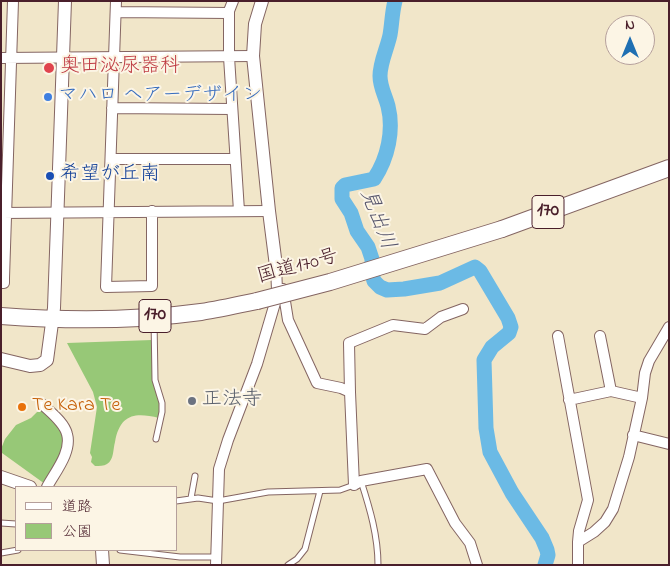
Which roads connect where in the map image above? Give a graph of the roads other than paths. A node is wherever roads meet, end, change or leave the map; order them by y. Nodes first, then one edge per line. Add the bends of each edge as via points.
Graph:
1 (13, 1) edge
2 (64, 1) edge
3 (116, 1) edge
4 (233, 1) edge
5 (262, 1) edge
6 (116, 12) junction
7 (1, 13) edge
8 (13, 13) junction
9 (229, 13) junction
10 (254, 56) junction
11 (228, 57) junction
12 (7, 58) edge
13 (63, 58) junction
14 (114, 58) junction
15 (5, 104) edge
16 (112, 108) junction
17 (232, 109) junction
18 (4, 158) edge
19 (111, 159) junction
20 (235, 159) junction
21 (669, 168) edge
22 (669, 172) edge
23 (594, 196) junction
24 (152, 211) junction
25 (240, 211) junction
26 (269, 211) junction
27 (4, 213) edge
28 (58, 213) junction
29 (109, 213) junction
30 (276, 272) junction
31 (1, 283) edge
32 (463, 309) dead end
33 (1, 316) edge
34 (154, 316) junction
35 (52, 320) junction
36 (669, 327) edge
37 (558, 336) dead end
38 (600, 336) dead end
39 (1, 359) edge
40 (611, 391) junction
41 (350, 392) junction
42 (642, 398) junction
43 (569, 400) junction
44 (42, 404) dead end
45 (634, 435) junction
46 (156, 439) dead end
47 (669, 444) edge
48 (195, 476) dead end
49 (1, 477) edge
50 (357, 483) junction
51 (27, 486) edge
52 (47, 486) edge
53 (320, 491) junction
54 (191, 498) junction
55 (178, 501) edge
56 (218, 501) junction
57 (1, 523) edge
58 (15, 524) edge
59 (578, 542) junction
60 (15, 551) edge
61 (102, 551) edge
62 (136, 551) edge
63 (151, 552) edge
64 (1, 553) edge
65 (216, 561) edge
66 (103, 565) edge
67 (288, 565) edge
68 (378, 565) edge
69 (477, 565) edge
70 (578, 565) edge

1 - 8 street
2 - 13 street
3 - 6 street
4 - 9 street
5 - 10 street via 255,24
6 - 9 street
6 - 14 street
7 - 8 street
8 - 12 street
9 - 11 street
10 - 11 street
10 - 26 street
11 - 14 street
11 - 17 street
12 - 13 street
12 - 15 street
13 - 14 street
13 - 28 street
14 - 16 street
15 - 18 street
16 - 17 street
16 - 19 street
17 - 20 street
18 - 27 street
19 - 20 street
19 - 29 street
20 - 25 street
21 - 23 highway, 国道170号 / 170
22 - 23 highway, 国道170号 / 170
23 - 34 highway, 国道170号 / 170, bridge via 330,282 257,301 200,312
24 - 25 street
24 - 29 street
24 - 29 street via 152,286 106,287
25 - 26 street
26 - 30 street
27 - 28 street
27 - 31 street via 4,283
28 - 29 street
28 - 35 street
30 - 41 street via 283,287 288,320 318,383
30 - 56 street via 275,303 257,364 222,456
32 - 41 street via 441,317 425,329 393,325 349,342
33 - 35 highway, 国道170号 / 170
34 - 35 highway, 国道170号 / 170
34 - 46 lane via 155,380 162,402
35 - 39 street via 47,360 30,366
36 - 42 street via 649,361
37 - 43 street
38 - 40 street
40 - 42 street
40 - 43 street
41 - 50 street
42 - 45 street
43 - 59 street via 588,500
44 - 52 street via 64,427 68,440 67,449
45 - 47 street
45 - 59 street via 612,509 605,522
48 - 54 lane
49 - 51 street
50 - 53 lane via 340,490
50 - 68 lane via 374,525
50 - 69 street via 427,469 455,523 470,543
53 - 56 lane via 268,492
53 - 67 lane via 305,549
54 - 55 lane
54 - 56 lane
56 - 65 street
57 - 58 lane
59 - 70 street
60 - 64 lane
61 - 66 street
62 - 63 lane
63 - 65 lane

